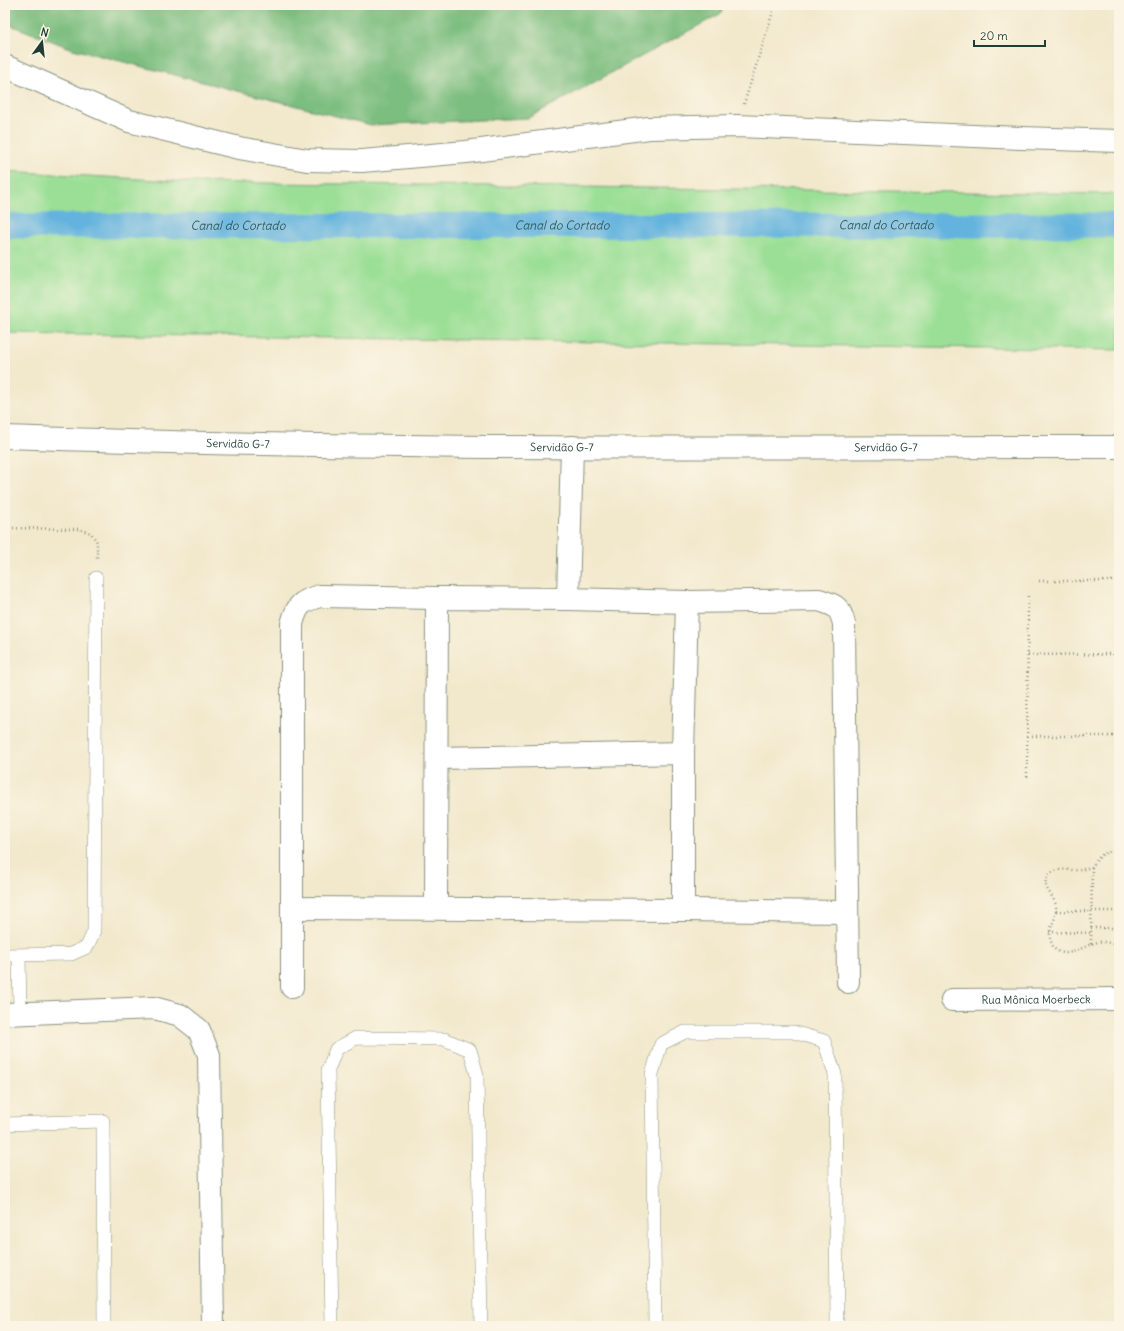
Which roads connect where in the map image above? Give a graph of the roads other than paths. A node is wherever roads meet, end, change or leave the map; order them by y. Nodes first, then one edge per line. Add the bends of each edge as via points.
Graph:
1 (5, 66) edge
2 (1119, 141) edge
3 (5, 437) edge
4 (572, 447) junction
5 (1119, 447) edge
6 (96, 578) road end
7 (437, 598) junction
8 (568, 599) junction
9 (687, 602) junction
10 (683, 753) junction
11 (437, 758) junction
12 (292, 908) junction
13 (436, 908) junction
14 (683, 910) junction
15 (847, 912) junction
16 (5, 955) edge
17 (19, 955) junction
18 (848, 982) dead end
19 (292, 987) dead end
20 (1119, 998) edge
21 (952, 1000) dead end
22 (13, 1014) edge
23 (5, 1124) edge
24 (104, 1326) edge
25 (213, 1326) edge
26 (332, 1326) edge
27 (481, 1326) edge
28 (655, 1326) edge
29 (837, 1326) edge

1 - 2 street via 129,121 239,148 307,160 362,160 450,154 649,128 737,126
3 - 4 street, Servidão G-7 via 151,442
4 - 5 street, Servidão G-7
4 - 8 street
6 - 17 lane via 94,931 87,947 71,954
7 - 8 street
7 - 11 street
7 - 12 street via 320,596 306,600 296,610 292,624
8 - 9 street
9 - 10 street
9 - 15 street via 819,600 833,604 842,611
10 - 11 street
10 - 14 street
11 - 13 street
12 - 13 street
12 - 19 street
13 - 14 street
14 - 15 street
15 - 18 street
16 - 17 lane
17 - 22 lane
20 - 21 street, Rua Mônica Moerbeck
22 - 25 street via 154,1008 180,1014 199,1030 209,1055
23 - 24 lane via 103,1121
26 - 27 lane via 328,1070 336,1049 356,1038 444,1039 470,1050 477,1075
28 - 29 lane via 652,1074 661,1044 685,1032 793,1032 824,1041 835,1074

